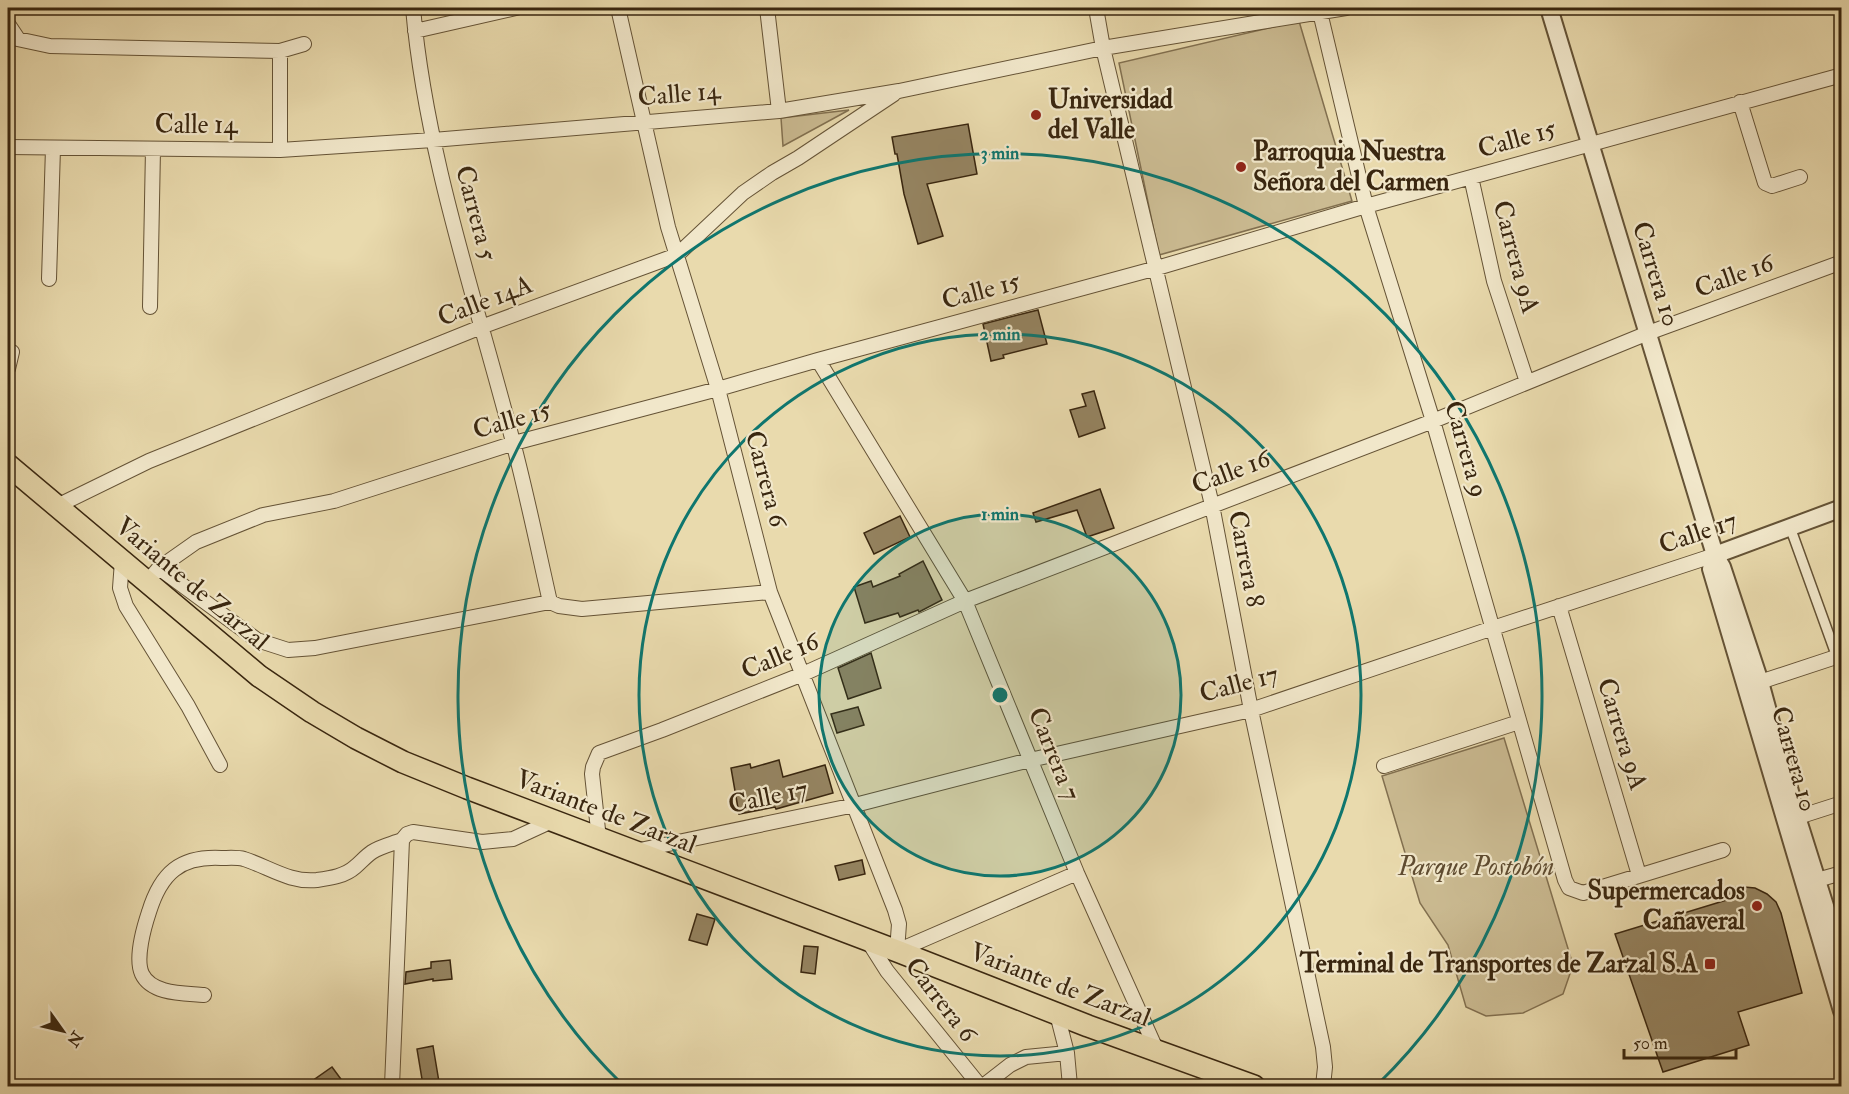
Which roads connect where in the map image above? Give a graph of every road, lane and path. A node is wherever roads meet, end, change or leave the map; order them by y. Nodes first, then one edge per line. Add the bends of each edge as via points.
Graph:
1 (413, 8) edge
2 (516, 8) edge
3 (618, 8) edge
4 (767, 8) edge
5 (1095, 8) edge
6 (1346, 8) edge
7 (1549, 8) edge
8 (1320, 10) edge
9 (8, 24) edge
10 (415, 31) junction
11 (13, 38) edge
12 (304, 44) dead end
13 (1103, 48) junction
14 (280, 51) junction
15 (1842, 75) edge
16 (898, 91) junction
17 (1740, 102) junction
18 (778, 111) junction
19 (645, 121) junction
20 (433, 140) junction
21 (1588, 143) junction
22 (8, 147) edge
23 (53, 148) junction
24 (153, 149) junction
25 (280, 150) junction
26 (1471, 177) junction
27 (1800, 177) dead end
28 (1366, 206) junction
29 (677, 255) junction
30 (1842, 262) edge
31 (1157, 268) junction
32 (49, 279) dead end
33 (150, 307) dead end
34 (481, 327) junction
35 (1648, 333) junction
36 (12, 352) dead end
37 (818, 360) junction
38 (8, 369) edge
39 (1527, 382) junction
40 (718, 389) junction
41 (1433, 421) junction
42 (514, 443) junction
43 (8, 465) edge
44 (1212, 505) junction
45 (57, 506) junction
46 (1842, 508) edge
47 (1790, 527) junction
48 (1714, 555) junction
49 (122, 561) junction
50 (153, 575) junction
51 (771, 592) junction
52 (550, 602) junction
53 (965, 602) junction
54 (1559, 606) junction
55 (1493, 628) junction
56 (1839, 656) edge
57 (1842, 671) edge
58 (803, 674) junction
59 (1760, 682) junction
60 (1251, 711) junction
61 (1519, 722) junction
62 (1030, 760) junction
63 (220, 765) dead end
64 (1384, 766) dead end
65 (1842, 803) edge
66 (855, 805) junction
67 (1791, 819) junction
68 (552, 821) junction
69 (599, 839) junction
70 (402, 840) junction
71 (1723, 850) dead end
72 (633, 851) junction
73 (1077, 873) junction
74 (1842, 873) edge
75 (1639, 875) junction
76 (1817, 880) junction
77 (868, 940) junction
78 (1834, 944) edge
79 (897, 951) junction
80 (1842, 960) edge
81 (204, 995) dead end
82 (1842, 1011) edge
83 (1057, 1014) junction
84 (1157, 1051) junction
85 (1067, 1053) junction
86 (392, 1086) edge
87 (981, 1086) edge
88 (1070, 1086) edge
89 (1254, 1086) edge
90 (1323, 1086) edge

1 - 10 street, Carrera 5
2 - 10 street
3 - 19 street, Carrera 6
4 - 18 street
5 - 13 street, Carrera 8
6 - 8 street, Calle 14
7 - 21 street, Carrera 10
8 - 13 street, Calle 14
8 - 28 street, Carrera 9
9 - 11 street
10 - 20 street, Carrera 5
11 - 14 street via 50,46
12 - 14 street
13 - 16 street, Calle 14
13 - 31 street, Carrera 8
14 - 25 street
15 - 17 street, Calle 15
16 - 18 street, Calle 14
16 - 29 street, Calle 14A via 772,172
17 - 21 street, Calle 15
17 - 27 street via 1765,183 1772,186
18 - 19 street, Calle 14
19 - 20 street, Calle 14
19 - 29 street, Carrera 6
20 - 25 street, Calle 14
20 - 34 street, Carrera 5
21 - 26 street, Calle 15
21 - 35 street, Carrera 10
22 - 23 street, Calle 14
23 - 24 street, Calle 14
23 - 32 street
24 - 25 street, Calle 14
24 - 33 street
26 - 28 street, Calle 15
26 - 39 street, Carrera 9A via 1494,281
28 - 31 street, Calle 15
28 - 41 street, Carrera 9
29 - 34 street, Calle 14A
29 - 40 street, Carrera 6
30 - 35 street, Calle 16
31 - 37 street, Calle 15
31 - 44 street, Carrera 8
34 - 42 street, Carrera 5
34 - 45 street, Calle 14A via 148,461
35 - 39 street, Calle 16
35 - 48 street, Carrera 10
36 - 38 street
37 - 40 street, Calle 15
37 - 53 street, Carrera 7
39 - 41 street, Calle 16
40 - 42 street, Calle 15
40 - 51 street, Carrera 6
41 - 44 street, Calle 16
41 - 55 street, Carrera 9
42 - 50 street, Calle 15 via 334,501 263,515 196,542
42 - 52 street, Carrera 5
43 - 45 main road, Variante de Zarzal
44 - 53 street, Calle 16
44 - 60 street, Carrera 8
45 - 49 main road, Variante de Zarzal
46 - 47 street, Calle 17
47 - 48 street, Calle 17
47 - 56 street
48 - 54 street, Calle 17
48 - 59 street, Carrera 10 via 1722,567
48 - 67 street, Carrera 10 via 1711,569
49 - 50 main road, Variante de Zarzal
49 - 63 street via 120,588 126,606
50 - 52 street via 257,640 288,650
50 - 68 main road, Variante de Zarzal via 259,676 312,712 403,762
51 - 52 street via 582,609
51 - 58 street, Carrera 6
53 - 58 street, Calle 16
53 - 62 street, Carrera 7
54 - 55 street, Calle 17
54 - 75 street, Carrera 9A
55 - 60 street, Calle 17
55 - 61 street, Carrera 9
56 - 57 street
56 - 59 street
58 - 66 street, Carrera 6
58 - 69 street, Calle 16 via 599,753 592,774
59 - 67 street, Carrera 10
60 - 62 street, Calle 17
60 - 90 street, Carrera 8 via 1323,1047
61 - 64 street
61 - 75 street, Carrera 9 via 1569,888 1583,893
62 - 66 street, Calle 17
62 - 73 street, Carrera 7
65 - 67 street
66 - 72 street, Calle 17
66 - 79 street, Carrera 6 via 896,910
67 - 76 street, Carrera 10
67 - 78 street, Carrera 10
68 - 69 main road, Variante de Zarzal
68 - 70 street via 513,839 482,842 413,832
69 - 72 main road, Variante de Zarzal
70 - 81 street via 374,851 347,873 314,880 296,880 241,858 210,857 178,865 153,900 139,961 149,983 173,992
70 - 86 street
71 - 75 street
72 - 77 main road, Variante de Zarzal
73 - 79 street
73 - 84 street, Carrera 7
74 - 76 street
76 - 78 street, Carrera 10
77 - 79 main road, Variante de Zarzal
77 - 87 street, Carrera 6 via 887,971
78 - 80 street, Carrera 10
78 - 82 street, Carrera 10
79 - 83 main road, Variante de Zarzal
83 - 84 main road, Variante de Zarzal
83 - 85 street
84 - 89 main road, Variante de Zarzal
85 - 87 street via 1026,1057
85 - 88 street

